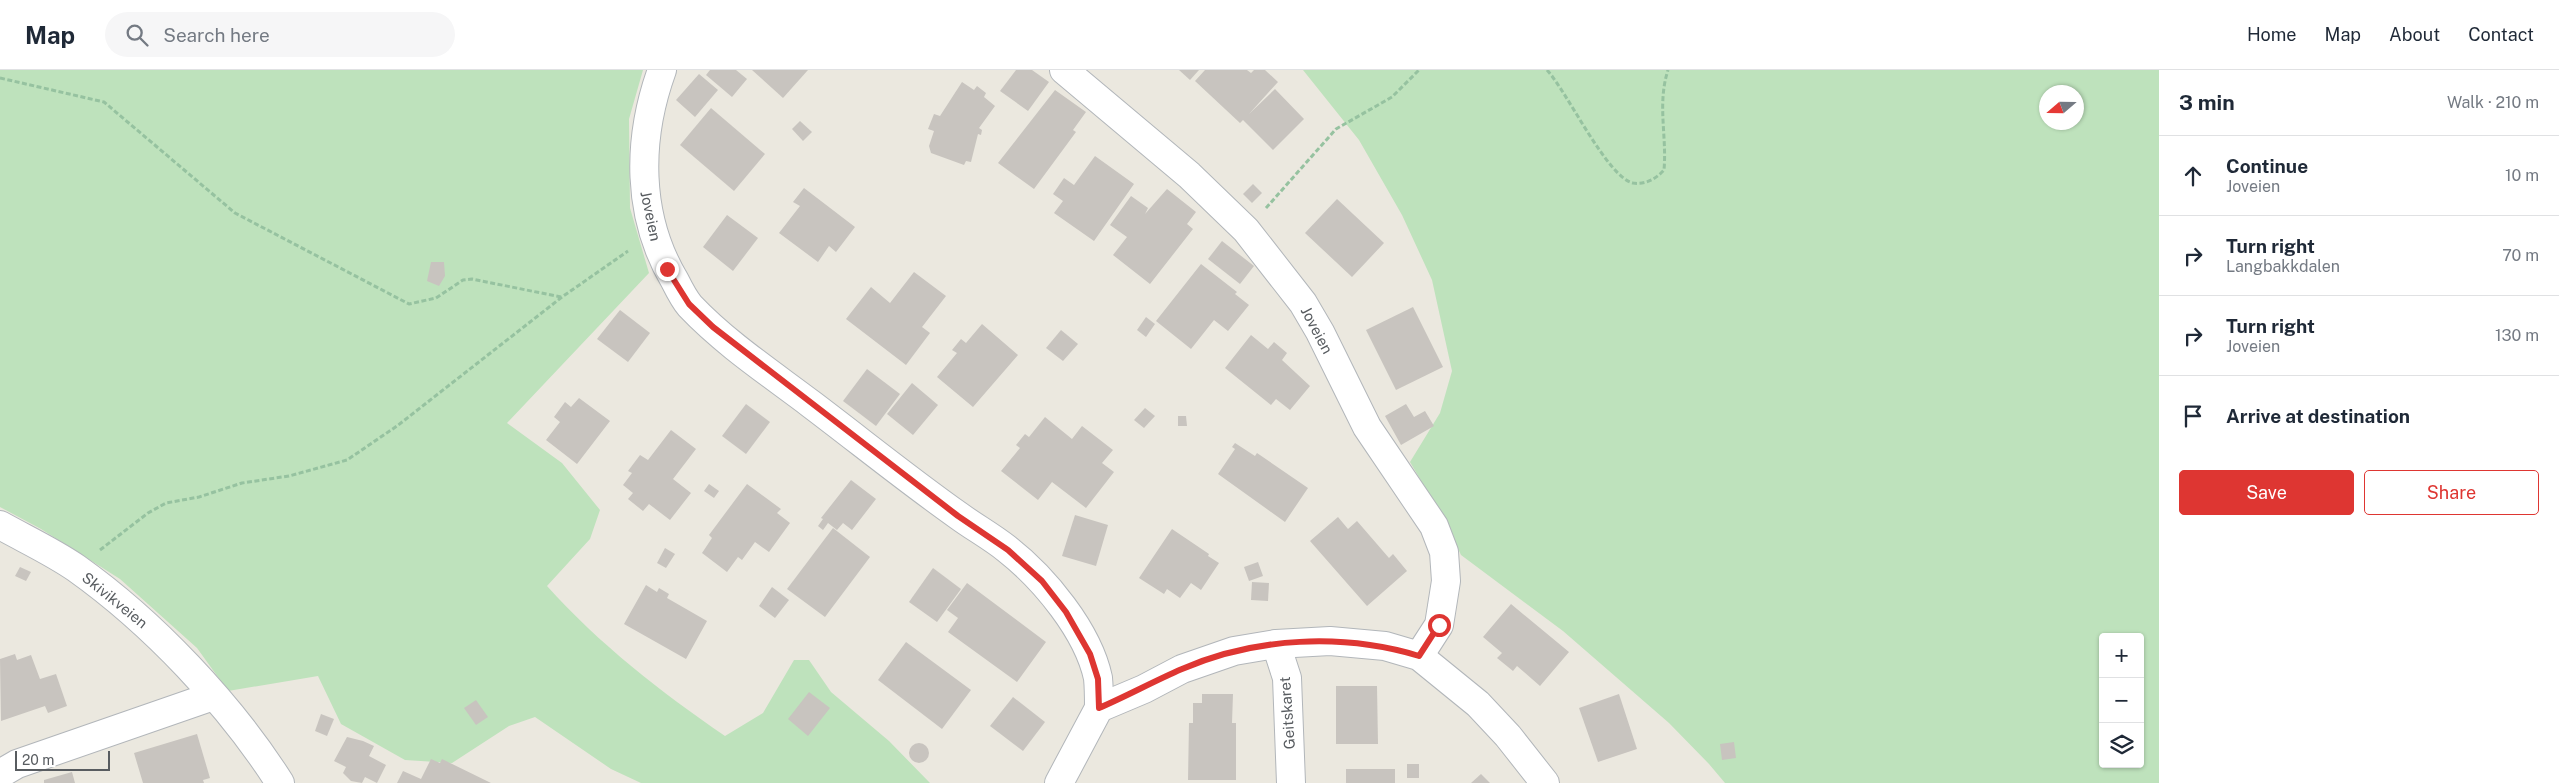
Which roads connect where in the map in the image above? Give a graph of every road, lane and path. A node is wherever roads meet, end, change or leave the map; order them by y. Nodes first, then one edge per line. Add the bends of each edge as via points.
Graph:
1 (662, 70) edge
2 (1064, 70) edge
3 (1419, 70) edge
4 (1547, 70) edge
5 (1668, 70) edge
6 (0, 78) edge
7 (1246, 230) junction
8 (653, 238) junction
9 (562, 297) junction
10 (0, 525) edge
11 (75, 568) junction
12 (1276, 644) junction
13 (1419, 656) junction
14 (213, 696) junction
15 (1099, 708) junction
16 (0, 774) edge
17 (280, 783) edge
18 (1059, 783) edge
19 (1291, 783) edge
20 (1545, 783) edge

1 - 8 street, Joveien via 644,139 644,191
2 - 7 street, Joveien via 1188,175
3 - 7 path via 1392,97 1336,129
4 - 5 path via 1568,97 1597,148 1623,178 1632,183 1642,183 1657,178 1664,170 1661,102
6 - 9 path via 104,102 235,213 409,304 436,298 463,280 472,279
7 - 13 street, Joveien via 1303,303 1367,427 1434,526 1444,552 1446,581 1439,625
8 - 9 path
8 - 15 street, Joveien via 667,269 689,304 713,327 950,510 1008,550 1042,581 1066,612 1090,654 1098,679
9 - 11 path via 397,426 347,460 166,503
10 - 11 street, Skivikveien
11 - 14 street, Skivikveien via 132,610 180,657
12 - 13 street via 1330,641 1385,646
12 - 15 street via 1234,652 1182,669
12 - 19 street, Geitskaret via 1287,678
13 - 20 street via 1478,704
14 - 16 street via 17,764
14 - 17 street, Skivikveien
15 - 18 street

